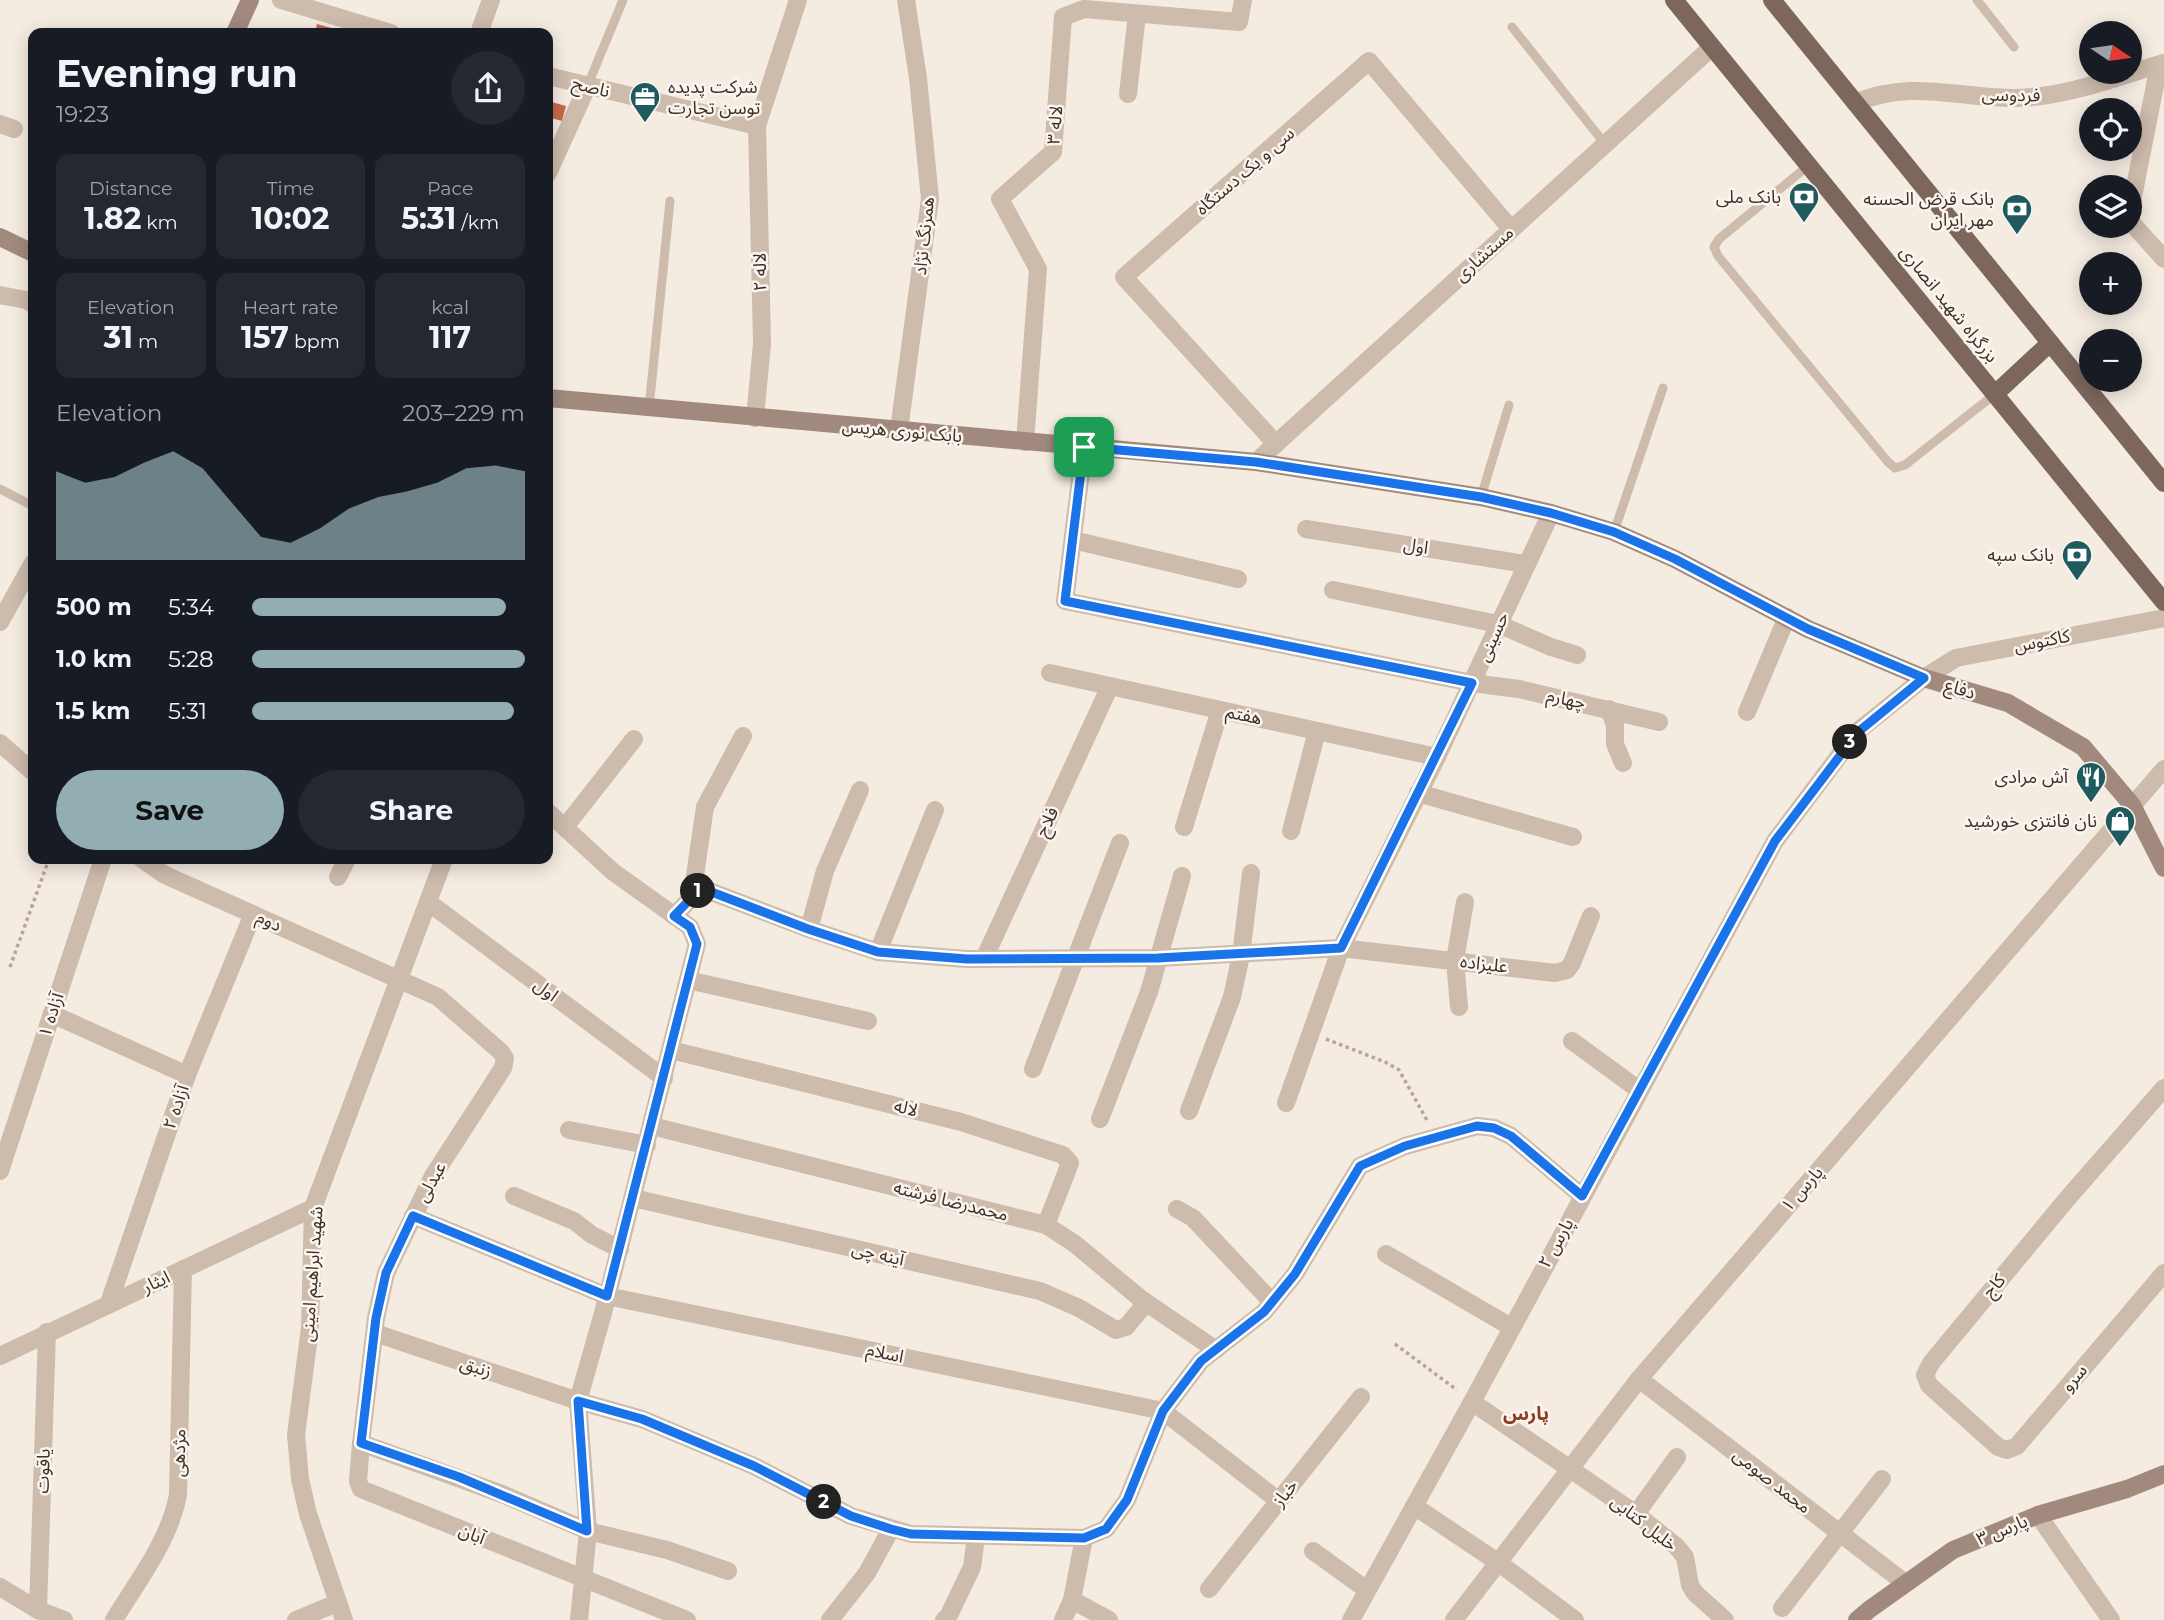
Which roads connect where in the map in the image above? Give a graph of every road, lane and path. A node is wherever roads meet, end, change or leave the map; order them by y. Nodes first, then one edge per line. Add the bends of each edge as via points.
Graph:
1 (250, 0) edge
2 (281, 0) edge
3 (491, 0) edge
4 (623, 0) edge
5 (798, 0) edge
6 (905, 0) edge
7 (1242, 0) edge
8 (1674, 0) edge
9 (1772, 0) edge
10 (1977, 0) edge
11 (1107, 6) edge
12 (1137, 14) junction
13 (1511, 27) dead end
14 (237, 28) edge
15 (374, 28) edge
16 (481, 28) edge
17 (1712, 47) junction
18 (2014, 47) dead end
19 (2162, 64) edge
20 (553, 77) edge
21 (587, 87) junction
22 (1128, 94) dead end
23 (1855, 103) junction
24 (757, 126) junction
25 (1605, 144) junction
26 (553, 162) edge
27 (1809, 165) junction
28 (2138, 175) edge
29 (670, 201) dead end
30 (1511, 229) junction
31 (2142, 234) edge
32 (0, 237) edge
33 (28, 251) edge
34 (2164, 259) edge
35 (0, 295) edge
36 (28, 301) edge
37 (2050, 343) junction
38 (1663, 387) dead end
39 (1994, 394) junction
40 (553, 398) edge
41 (1509, 405) dead end
42 (649, 408) junction
43 (755, 418) junction
44 (899, 430) junction
45 (1025, 442) junction
46 (1276, 444) junction
47 (1084, 447) junction
48 (1256, 462) junction
49 (2164, 483) edge
50 (0, 489) edge
51 (1481, 497) junction
52 (28, 503) edge
53 (1551, 513) junction
54 (1306, 529) dead end
55 (1614, 532) junction
56 (1073, 540) junction
57 (1526, 564) junction
58 (28, 572) edge
59 (1238, 579) dead end
60 (1333, 590) dead end
61 (2164, 602) edge
62 (1787, 617) junction
63 (2164, 618) edge
64 (0, 622) edge
65 (1498, 624) junction
66 (1577, 655) dead end
67 (1050, 673) dead end
68 (1924, 678) junction
69 (1472, 683) junction
70 (1110, 686) junction
71 (1609, 709) junction
72 (1220, 710) junction
73 (1747, 712) dead end
74 (1659, 722) dead end
75 (1317, 731) junction
76 (743, 736) dead end
77 (634, 739) dead end
78 (0, 743) edge
79 (1437, 757) junction
80 (1623, 763) dead end
81 (28, 768) edge
82 (2164, 769) edge
83 (860, 790) dead end
84 (1418, 793) junction
85 (2132, 806) junction
86 (935, 810) dead end
87 (553, 816) edge
88 (565, 827) junction
89 (1184, 827) dead end
90 (1291, 831) dead end
91 (1573, 837) dead end
92 (1120, 843) dead end
93 (47, 864) edge
94 (101, 864) edge
95 (149, 864) edge
96 (344, 864) edge
97 (442, 864) edge
98 (2164, 868) edge
99 (1251, 873) dead end
100 (1182, 876) dead end
101 (338, 877) dead end
102 (692, 896) junction
103 (428, 902) junction
104 (1465, 902) dead end
105 (253, 914) junction
106 (674, 916) junction
107 (1591, 916) dead end
108 (808, 929) junction
109 (1341, 948) junction
110 (878, 952) junction
111 (1398, 954) dead end
112 (1241, 955) junction
113 (1158, 958) junction
114 (984, 959) junction
115 (1075, 959) junction
116 (1455, 960) junction
117 (10, 967) dead end
118 (399, 978) junction
119 (688, 980) junction
120 (1459, 1007) dead end
121 (52, 1014) junction
122 (868, 1021) dead end
123 (1311, 1033) junction
124 (1572, 1041) dead end
125 (671, 1050) junction
126 (1033, 1069) dead end
127 (187, 1075) junction
128 (664, 1078) junction
129 (2164, 1088) edge
130 (1639, 1090) junction
131 (1286, 1103) dead end
132 (1189, 1111) dead end
133 (1100, 1119) dead end
134 (652, 1126) junction
135 (569, 1130) dead end
136 (1436, 1138) junction
137 (647, 1145) junction
138 (0, 1171) edge
139 (514, 1196) dead end
140 (1582, 1196) junction
141 (633, 1198) junction
142 (313, 1208) junction
143 (1177, 1209) dead end
144 (413, 1216) junction
145 (1046, 1225) junction
146 (620, 1249) junction
147 (1386, 1254) dead end
148 (183, 1269) junction
149 (2164, 1273) edge
150 (607, 1296) junction
151 (1272, 1302) junction
152 (109, 1303) junction
153 (1146, 1303) junction
154 (1511, 1327) junction
155 (47, 1332) junction
156 (375, 1333) junction
157 (1395, 1344) dead end
158 (1216, 1350) junction
159 (0, 1356) edge
160 (1639, 1379) junction
161 (1361, 1398) dead end
162 (578, 1401) junction
163 (1472, 1402) junction
164 (1163, 1411) junction
165 (361, 1443) junction
166 (2007, 1450) joint
167 (1677, 1457) dead end
168 (1571, 1469) junction
169 (2164, 1474) edge
170 (1882, 1479) dead end
171 (361, 1489) joint
172 (1279, 1501) junction
173 (1414, 1506) junction
174 (1636, 1514) junction
175 (2038, 1515) junction
176 (891, 1529) junction
177 (587, 1531) junction
178 (1841, 1534) junction
179 (976, 1537) junction
180 (1084, 1538) junction
181 (1313, 1550) dead end
182 (1499, 1563) junction
183 (728, 1571) dead end
184 (584, 1578) junction
185 (1905, 1583) junction
186 (0, 1587) edge
187 (1209, 1589) dead end
188 (1367, 1590) junction
189 (1072, 1600) junction
190 (337, 1603) junction
191 (1782, 1608) dead end
192 (38, 1610) junction
193 (64, 1620) edge
194 (114, 1620) edge
195 (296, 1620) edge
196 (344, 1620) edge
197 (579, 1620) edge
198 (687, 1620) edge
199 (830, 1620) edge
200 (944, 1620) edge
201 (1063, 1620) edge
202 (1108, 1620) edge
203 (1351, 1620) edge
204 (1454, 1620) edge
205 (1575, 1620) edge
206 (1726, 1620) edge
207 (1857, 1620) edge
208 (2111, 1620) edge

1 - 14 main road
2 - 15 street
3 - 16 street
4 - 21 lane
5 - 24 street, لاله ۲
6 - 44 street, همرنگ نژاد via 930,199
7 - 12 street, لاله ۳ via 1239,22
8 - 17 main road, بزرگراه شهید انصاری
9 - 23 main road
10 - 18 lane
11 - 12 street, لاله ۳
11 - 45 street, لاله ۳ via 1063,17 1053,152 1000,199 1038,269
12 - 22 street
13 - 25 lane
17 - 25 street, مستشاری
17 - 27 main road, بزرگراه شهید انصاری
19 - 23 street, فردوسی via 2052,95 2013,98 1907,90
19 - 28 street
20 - 21 street, ناصح
21 - 24 street, ناصح
21 - 26 street
23 - 37 main road
24 - 43 street, لاله ۲ via 762,343
25 - 30 street, مستشاری
27 - 39 main road, بزرگراه شهید انصاری
27 - 39 lane via 1719,239 1714,247 1726,267 1895,468 1905,465
29 - 42 lane
30 - 46 street, مستشاری
30 - 46 street, سی و یک دستگاه via 1369,61 1124,276
31 - 34 street
32 - 33 main road
35 - 36 street
37 - 39 main road
37 - 49 main road
38 - 55 lane
39 - 61 main road, بزرگراه شهید انصاری
40 - 42 main road, بابک نوری هریس
41 - 51 lane
42 - 43 main road, بابک نوری هریس
43 - 44 main road, بابک نوری هریس
44 - 45 main road, بابک نوری هریس
45 - 47 main road, بابک نوری هریس
46 - 48 street, مستشاری
47 - 48 main road, بابک نوری هریس
47 - 56 street
48 - 51 main road, دفاع
50 - 52 lane
51 - 53 main road, دفاع
53 - 55 main road, دفاع
53 - 57 street, حسینی
54 - 57 street, اول
55 - 62 main road, دفاع
56 - 59 street
56 - 69 street, چهارم via 1065,601
57 - 65 street, حسینی
58 - 64 street
60 - 65 street
62 - 68 main road, دفاع
62 - 73 street
63 - 68 street, کاکتوس via 1956,658
65 - 66 street
65 - 69 street, حسینی
67 - 70 street, هفتم
68 - 85 main road, دفاع via 2008,703 2083,747
68 - 130 street, پارس ۲ via 1858,732 1775,841
69 - 71 street, چهارم
69 - 79 street, حسینی
70 - 72 street, هفتم
70 - 114 street, فلاح
71 - 74 street, چهارم
71 - 80 street
72 - 75 street, هفتم
72 - 89 street
75 - 79 street, هفتم
75 - 90 street
76 - 102 street via 705,807
77 - 88 street
78 - 81 street
79 - 84 street, حسینی
82 - 85 street, پارس ۱
83 - 108 street via 825,871
84 - 91 street
84 - 109 street, حسینی
85 - 98 main road, دفاع
85 - 160 street, پارس ۱
86 - 110 street
87 - 88 street
88 - 106 street via 612,871
92 - 115 street
93 - 117 path
94 - 121 street, آزاده ۱
95 - 105 street, دوم
96 - 101 street
97 - 103 street, شهید ابراهیم امینی
99 - 112 street
100 - 113 street
102 - 106 street
102 - 108 street, علیزاده via 699,890 709,891
103 - 118 street, شهید ابراهیم امینی
103 - 128 street, اول
104 - 116 street
105 - 118 street, دوم
105 - 127 street, آزاده ۲
106 - 119 street via 690,927 697,944
107 - 116 street, علیزاده via 1567,970 1555,973
108 - 110 street, علیزاده
109 - 111 street, علیزاده
109 - 112 street, علیزاده
109 - 116 street, علیزاده
109 - 123 street, حسینی
110 - 114 street, علیزاده
112 - 113 street, علیزاده
112 - 132 street via 1232,998
113 - 115 street, علیزاده
113 - 133 street
114 - 115 street, علیزاده
115 - 126 street
116 - 120 street
118 - 142 street, شهید ابراهیم امینی
118 - 144 street, عبدلی via 438,997 505,1058 503,1069 444,1157
119 - 122 street
119 - 125 street
121 - 127 street
121 - 138 street, آزاده ۱
123 - 131 street, حسینی
123 - 136 path via 1399,1070
124 - 130 street
125 - 128 street
125 - 145 street, لاله via 961,1122 1063,1155 1070,1163
127 - 152 street, آزاده ۲
128 - 134 street
129 - 166 street, کاج via 2067,1199 1925,1375 1929,1385
130 - 140 street, پارس ۲
134 - 137 street
134 - 145 street, محمدرضا فرشته
135 - 137 street
136 - 140 street via 1477,1126 1494,1128 1511,1136
136 - 151 street via 1360,1166 1295,1274
137 - 141 street
139 - 146 street via 575,1221
140 - 154 street, پارس ۲
141 - 146 street
141 - 153 street, آینه چی via 1040,1291 1116,1330 1126,1327
142 - 148 street, ایثار
142 - 190 street, شهید ابراهیم امینی via 310,1328 296,1434 308,1514
143 - 151 street via 1194,1218
144 - 150 street, اسلام
144 - 156 street, عبدلی via 386,1273
145 - 153 street, محمدرضا فرشته
146 - 150 street
147 - 154 street
148 - 152 street, ایثار
148 - 194 street, مژدهی via 178,1496 169,1531
149 - 166 street, سرو via 2017,1446
150 - 162 street
150 - 164 street, اسلام
151 - 158 street
152 - 155 street, ایثار
153 - 158 street, محمدرضا فرشته
154 - 163 street, پارس ۲
155 - 159 street, ایثار
155 - 192 street, یاقوت
156 - 162 street, زنبق
156 - 165 street, عبدلی
157 - 163 path
158 - 164 street via 1201,1361
160 - 168 street, پارس ۱
160 - 178 street, محمد صومی
161 - 172 street, خباز
162 - 176 street, زنبق via 642,1419 754,1466 851,1516
162 - 177 street
163 - 168 street, خلیل کتابی
163 - 173 street, پارس ۲
164 - 172 street
164 - 180 street via 1127,1500 1106,1529
165 - 171 street, عبدلی
165 - 177 street via 470,1481
167 - 174 street
168 - 174 street, خلیل کتابی
168 - 182 street, پارس ۱
169 - 175 main road, پارس ۳
170 - 178 street
171 - 184 street, آبان
172 - 187 street, خباز
173 - 182 street
173 - 188 street, پارس ۲
174 - 206 street, خلیل کتابی via 1681,1552 1695,1593
175 - 185 main road, پارس ۳ via 1954,1550
175 - 208 street
176 - 179 street, زنبق
176 - 199 street via 867,1573
177 - 183 street via 667,1550
177 - 184 street
178 - 185 street, محمد صومی
178 - 191 street
179 - 180 street, زنبق
179 - 200 street via 972,1567
180 - 189 street
181 - 188 street
182 - 204 street, پارس ۱
182 - 205 street
184 - 197 street
184 - 198 street, آبان
185 - 207 main road, پارس ۳
186 - 192 street
188 - 203 street, پارس ۲
189 - 201 street
189 - 202 street
190 - 195 street
190 - 196 street, شهید ابراهیم امینی
192 - 193 street

